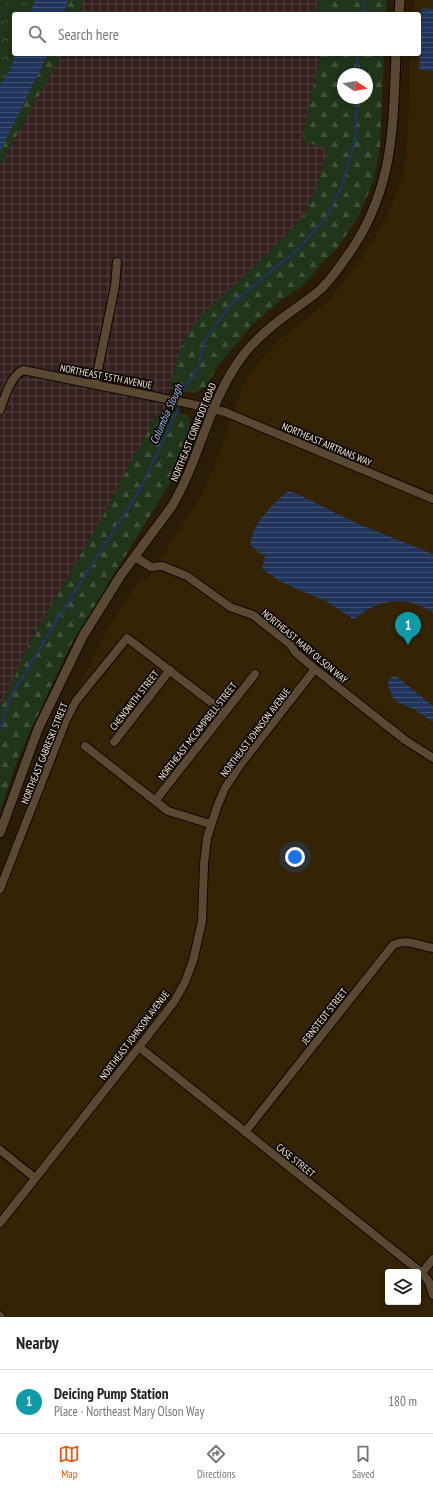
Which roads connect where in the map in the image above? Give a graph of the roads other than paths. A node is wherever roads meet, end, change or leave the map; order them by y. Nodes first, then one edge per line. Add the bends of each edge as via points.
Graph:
1 (400, 0) edge
2 (399, 12) edge
3 (396, 56) edge
4 (117, 262) dead end
5 (94, 384) junction
6 (213, 408) junction
7 (0, 410) edge
8 (433, 499) edge
9 (135, 556) junction
10 (315, 669) junction
11 (170, 670) junction
12 (255, 674) dead end
13 (224, 712) junction
14 (114, 742) dead end
15 (85, 746) dead end
16 (433, 758) edge
17 (155, 801) junction
18 (210, 824) junction
19 (0, 832) edge
20 (0, 889) edge
21 (433, 948) edge
22 (139, 1047) junction
23 (245, 1132) junction
24 (0, 1150) edge
25 (35, 1178) junction
26 (0, 1223) edge
27 (433, 1259) edge
28 (422, 1273) junction
29 (433, 1295) edge

1 - 2 street
3 - 6 street, NORTHEAST CORNFOOT ROAD via 390,155 381,193 370,220 328,282 266,332 246,352
4 - 5 street via 115,286
5 - 6 street, NORTHEAST 55TH AVENUE
5 - 7 street, NORTHEAST 55TH AVENUE via 23,370 10,386
6 - 8 street, NORTHEAST AIRTRANS WAY
6 - 9 street, NORTHEAST CORNFOOT ROAD via 180,493
9 - 10 street, NORTHEAST MARY OLSON WAY via 151,567 162,566 187,576 230,607 253,615 291,645 295,652
9 - 19 street, NORTHEAST CORNFOOT ROAD via 94,616 75,651 38,729
10 - 16 street, NORTHEAST MARY OLSON WAY via 405,740
10 - 18 street, NORTHEAST JOHNSON AVENUE via 230,778
11 - 13 street
11 - 14 street, CHENOWITH STREET
11 - 20 street, NORTHEAST GABRESKI STREET via 127,638 76,701 66,720
12 - 13 street, NORTHEAST MCCAMPBELL STREET
13 - 17 street, NORTHEAST MCCAMPBELL STREET
15 - 17 street
17 - 18 street via 175,814
18 - 22 street, NORTHEAST JOHNSON AVENUE via 204,864 202,922 193,961 174,1002
21 - 23 street, JERNSTEDT STREET via 405,941 393,946
22 - 23 street, CASE STREET
22 - 25 street, NORTHEAST JOHNSON AVENUE
23 - 28 street, CASE STREET
24 - 25 street
25 - 26 street, NORTHEAST JOHNSON AVENUE
27 - 28 street
28 - 29 street, CASE STREET via 429,1282

